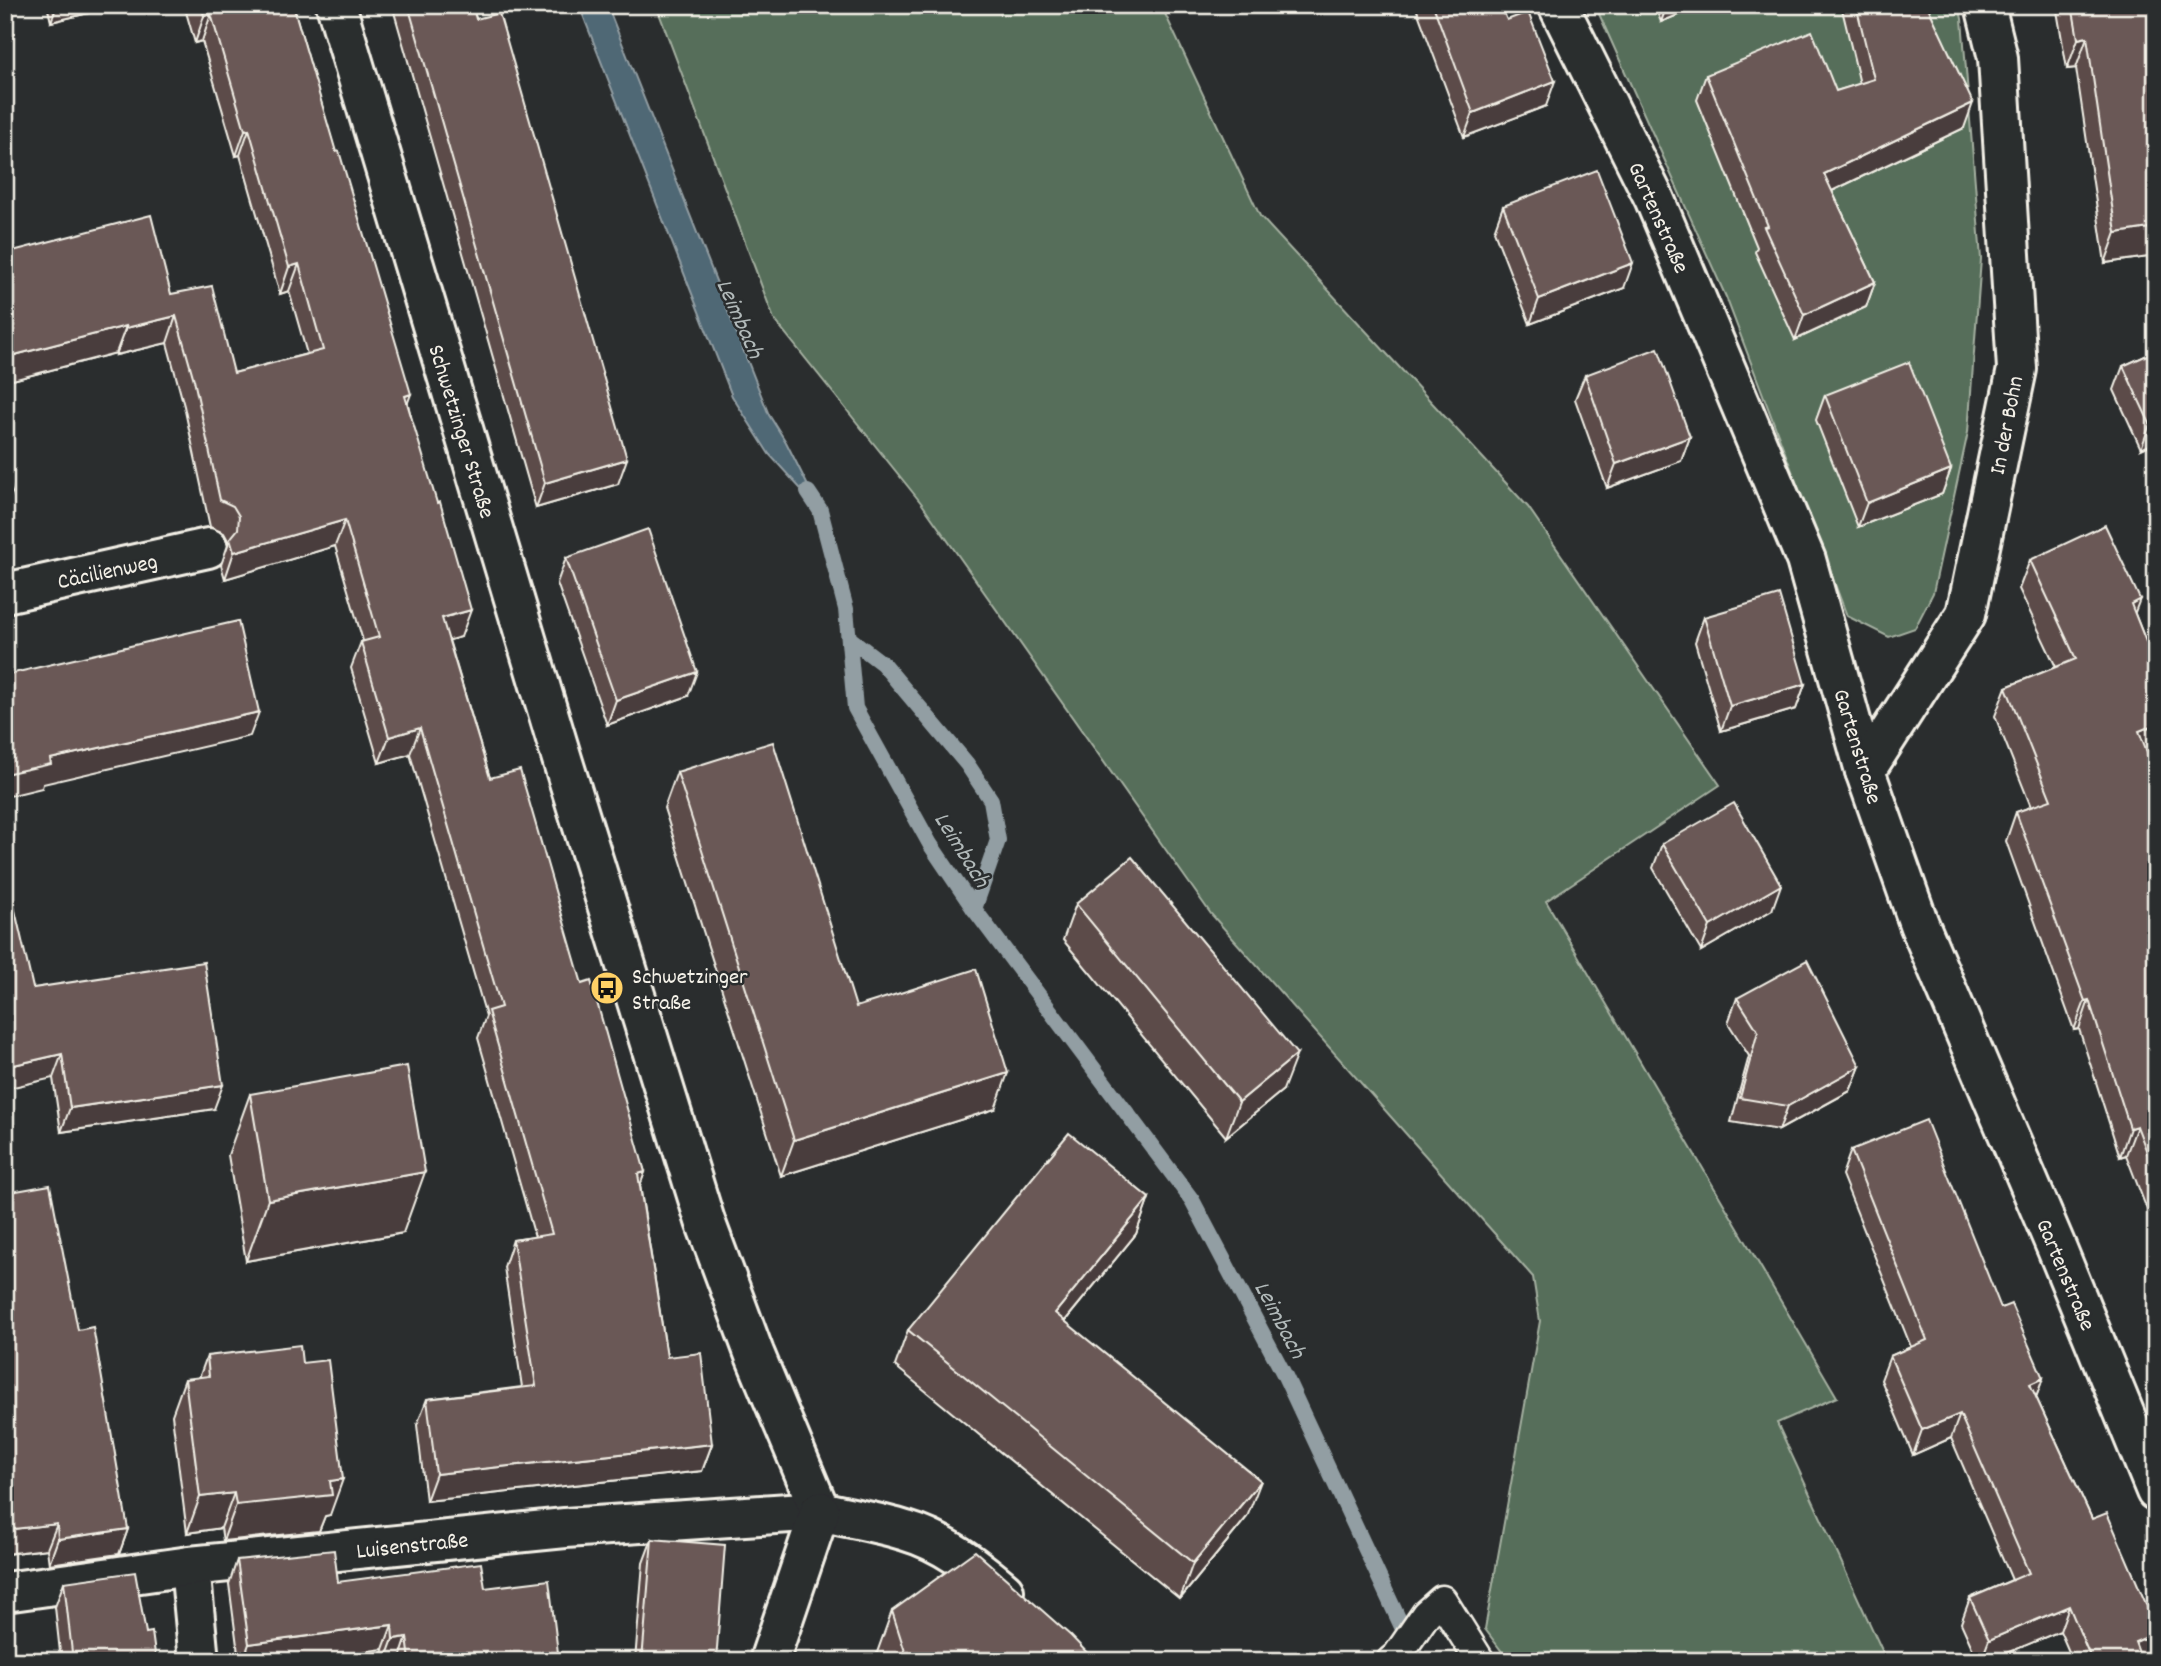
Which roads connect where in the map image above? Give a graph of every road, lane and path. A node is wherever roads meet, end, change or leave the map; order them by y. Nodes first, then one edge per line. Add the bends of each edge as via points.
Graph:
1 (337, 5) edge
2 (1558, 5) edge
3 (1985, 5) edge
4 (208, 548) dead end
5 (5, 593) edge
6 (1865, 771) junction
7 (2156, 1491) edge
8 (820, 1511) junction
9 (190, 1566) junction
10 (5, 1592) edge
11 (1028, 1611) edge
12 (1394, 1659) edge
13 (199, 1661) edge
14 (769, 1661) edge
15 (1480, 1661) edge

1 - 8 street, Schwetzinger Straße via 705,1221
2 - 6 street, Gartenstraße via 1654,198 1806,560
3 - 6 street, In der Bohn via 1998,58 2017,369 1966,614
4 - 5 street, Cäcilienweg
6 - 7 street, Gartenstraße via 1919,924
8 - 9 street, Luisenstraße via 565,1528
8 - 11 street via 907,1531 940,1545 968,1561
8 - 14 street
9 - 10 street, Luisenstraße
9 - 13 street
12 - 15 lane via 1434,1607

